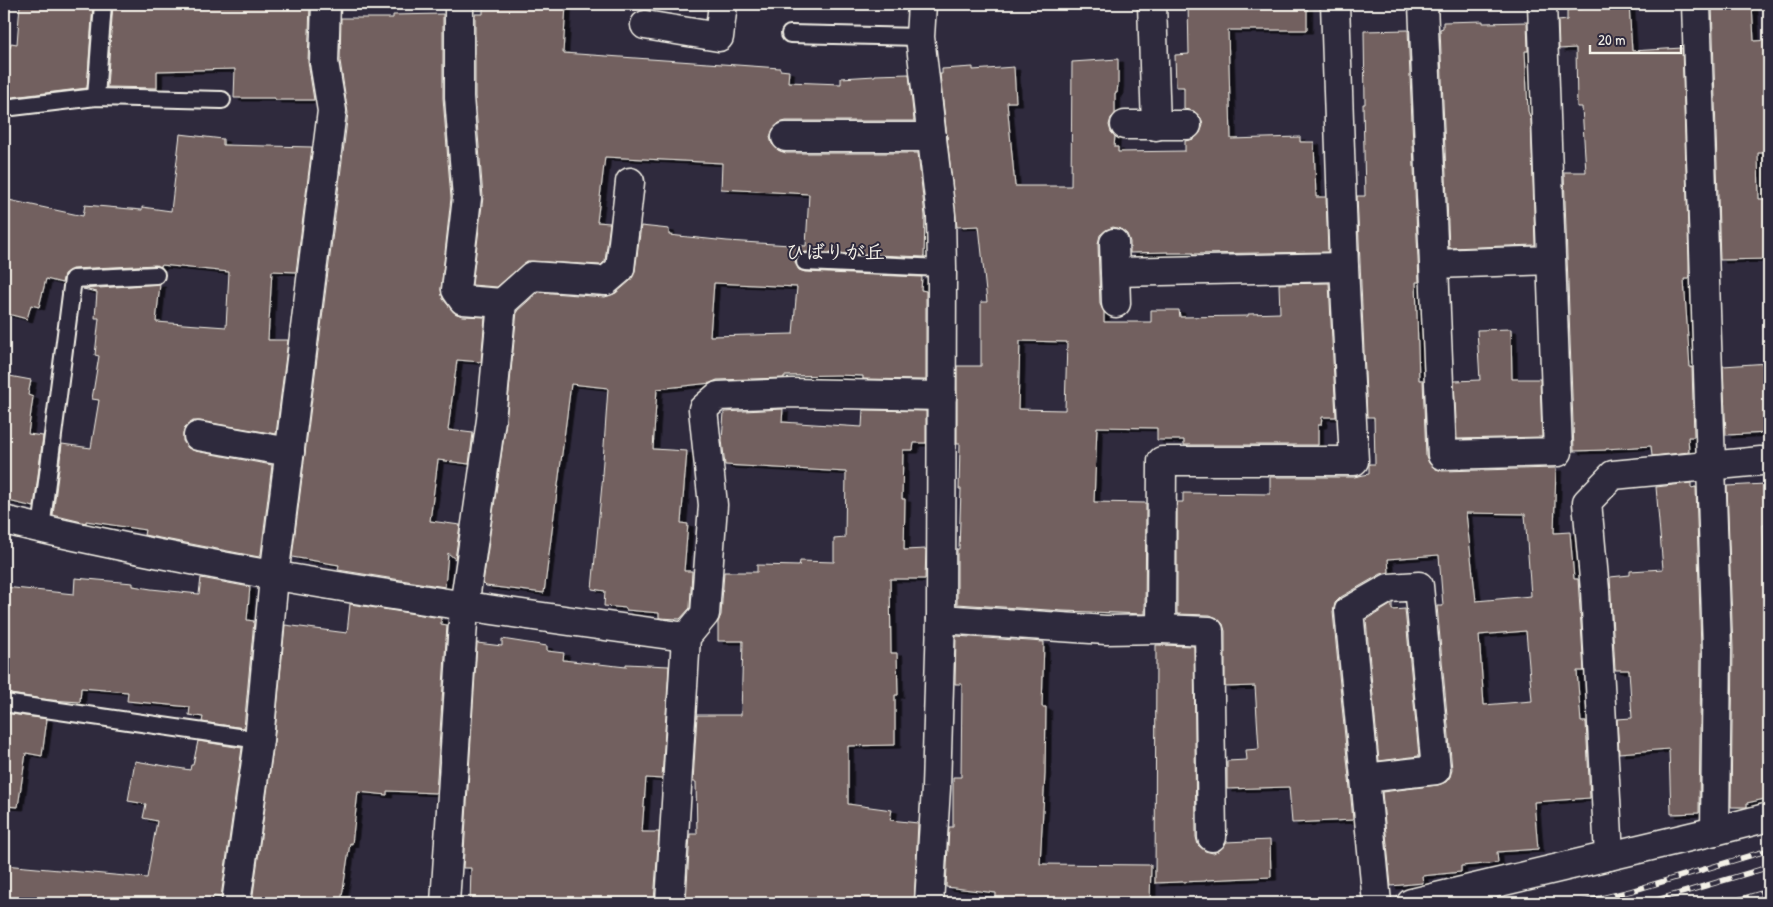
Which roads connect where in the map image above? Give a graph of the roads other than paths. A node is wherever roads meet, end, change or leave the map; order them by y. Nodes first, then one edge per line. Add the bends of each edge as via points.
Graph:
1 (104, 4) edge
2 (326, 4) edge
3 (459, 4) edge
4 (723, 4) edge
5 (922, 4) edge
6 (1152, 4) edge
7 (1335, 4) edge
8 (1423, 4) edge
9 (1542, 4) edge
10 (1696, 4) edge
11 (645, 25) dead end
12 (790, 34) dead end
13 (920, 37) junction
14 (96, 97) junction
15 (222, 100) dead end
16 (4, 108) edge
17 (1125, 125) dead end
18 (1186, 125) dead end
19 (1156, 126) junction
20 (786, 137) dead end
21 (932, 137) junction
22 (630, 182) dead end
23 (1114, 242) dead end
24 (1551, 260) junction
25 (805, 262) dead end
26 (1435, 264) junction
27 (1344, 267) junction
28 (942, 268) junction
29 (1115, 272) junction
30 (156, 275) dead end
31 (502, 303) junction
32 (1116, 303) dead end
33 (942, 396) junction
34 (198, 436) dead end
35 (290, 452) junction
36 (1761, 461) dead end
37 (1712, 466) junction
38 (4, 520) edge
39 (41, 529) junction
40 (274, 577) junction
41 (464, 607) junction
42 (941, 619) junction
43 (1161, 629) junction
44 (686, 637) junction
45 (4, 703) edge
46 (259, 740) junction
47 (1365, 778) junction
48 (1769, 817) edge
49 (1715, 831) junction
50 (1212, 837) dead end
51 (1609, 856) junction
52 (236, 903) edge
53 (445, 903) edge
54 (670, 903) edge
55 (929, 903) edge
56 (1377, 903) edge
57 (1411, 903) edge

1 - 14 lane
2 - 35 street via 324,62 332,111
3 - 31 street via 459,97 467,198 456,290 463,300
4 - 11 street via 719,37
5 - 13 street
6 - 19 street
7 - 27 street
8 - 26 street
9 - 24 street
10 - 37 street
12 - 13 lane
13 - 21 street
14 - 15 lane
14 - 16 lane
17 - 19 street
18 - 19 street
20 - 21 street
21 - 28 street via 941,215
22 - 31 street via 620,269 606,281 532,276
23 - 29 street
24 - 26 street
24 - 26 street via 1558,452 1442,455
25 - 28 lane
27 - 29 street
27 - 43 street via 1354,461 1162,461
28 - 33 street
29 - 32 street
30 - 39 lane via 73,279
31 - 41 street via 491,420
33 - 42 street
33 - 44 street via 792,393 718,396 703,409 713,505 706,604 705,614
34 - 35 street
35 - 40 street
36 - 37 street
37 - 49 street via 1717,649
37 - 51 street via 1613,475 1588,502
38 - 39 street
39 - 40 street
40 - 41 street
40 - 46 street
41 - 44 street
41 - 53 street
42 - 43 street via 1096,629
42 - 55 street
43 - 50 street via 1209,631
44 - 54 street
45 - 46 lane
46 - 52 street
47 - 47 street via 1436,770 1419,586 1389,588 1350,612
47 - 56 street
48 - 49 street
49 - 51 street
51 - 57 street

